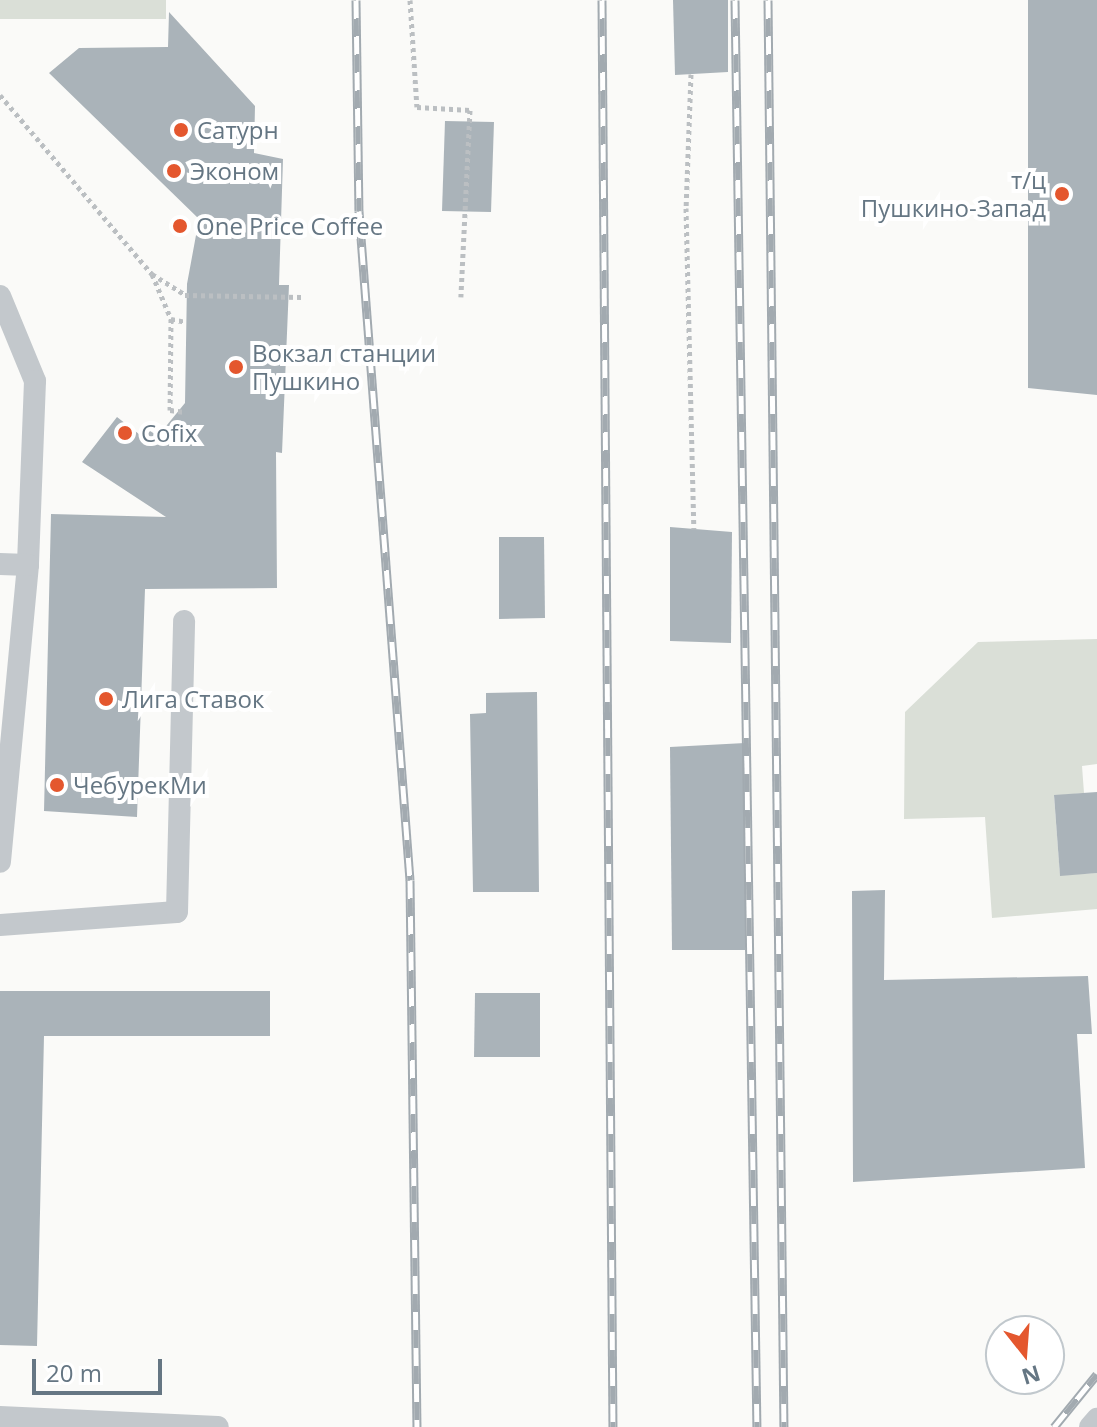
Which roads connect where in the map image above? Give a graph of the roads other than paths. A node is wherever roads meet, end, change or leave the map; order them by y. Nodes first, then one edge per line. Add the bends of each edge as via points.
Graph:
1 (0, 296) edge
2 (0, 564) edge
3 (28, 565) junction
4 (184, 621) dead end
5 (0, 862) edge
6 (0, 925) edge
7 (0, 1417) edge
8 (1097, 1419) edge
9 (218, 1427) edge
10 (1090, 1427) edge

1 - 3 lane via 35,381
2 - 3 lane
3 - 5 lane via 6,854
4 - 6 lane via 177,912
7 - 9 lane
8 - 10 lane

